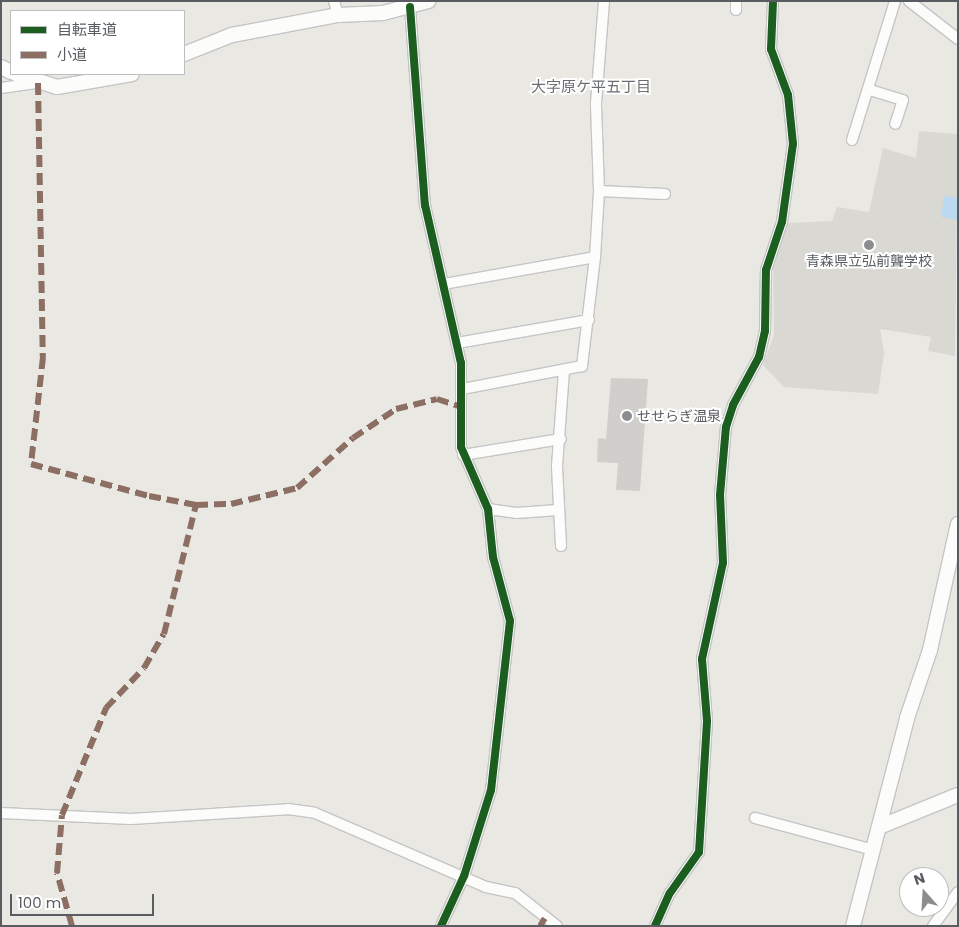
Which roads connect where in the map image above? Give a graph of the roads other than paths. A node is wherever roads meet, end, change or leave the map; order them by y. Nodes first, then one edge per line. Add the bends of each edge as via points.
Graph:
1 (334, 1) edge
2 (428, 1) edge
3 (604, 1) edge
4 (772, 1) edge
5 (895, 1) edge
6 (909, 1) edge
7 (410, 7) junction
8 (338, 15) junction
9 (958, 39) edge
10 (185, 54) edge
11 (18, 75) edge
12 (127, 75) edge
13 (38, 83) junction
14 (1, 88) edge
15 (870, 90) junction
16 (895, 124) dead end
17 (852, 140) dead end
18 (599, 191) junction
19 (665, 194) dead end
20 (595, 257) junction
21 (444, 284) junction
22 (589, 320) junction
23 (457, 342) junction
24 (564, 370) junction
25 (463, 389) junction
26 (560, 439) junction
27 (463, 455) junction
28 (488, 510) junction
29 (558, 510) junction
30 (958, 524) edge
31 (561, 546) dead end
32 (958, 795) edge
33 (1, 812) edge
34 (755, 818) dead end
35 (880, 827) junction
36 (874, 850) junction
37 (464, 876) junction
38 (958, 892) edge
39 (441, 926) edge
40 (557, 926) edge
41 (655, 926) edge
42 (853, 926) edge
43 (933, 926) edge

1 - 8 street
2 - 7 street
3 - 18 street via 596,104
4 - 41 street via 771,49 788,95 793,144 782,222 766,270 763,340 726,427 720,495 723,564 702,659 707,721 699,852 670,893
5 - 15 street
6 - 9 street
7 - 8 street
7 - 21 street via 425,205
8 - 10 street via 232,35
11 - 13 street
12 - 13 street via 77,86
13 - 14 street
15 - 16 street via 903,100
15 - 17 street
18 - 19 street
18 - 20 street
20 - 21 street
20 - 22 street
21 - 23 street
22 - 23 street
22 - 24 street via 582,366
23 - 25 street
24 - 25 street
24 - 26 street
25 - 27 street
26 - 27 street
26 - 29 street
27 - 28 street
28 - 29 street via 516,513
28 - 37 street via 493,557 510,621 493,782
29 - 31 street
30 - 35 street via 930,650 907,718
32 - 35 street
33 - 37 street via 131,819 297,810 336,821
34 - 36 street
35 - 36 street
36 - 42 street
37 - 39 street
37 - 40 street via 486,887 515,893
38 - 43 street

